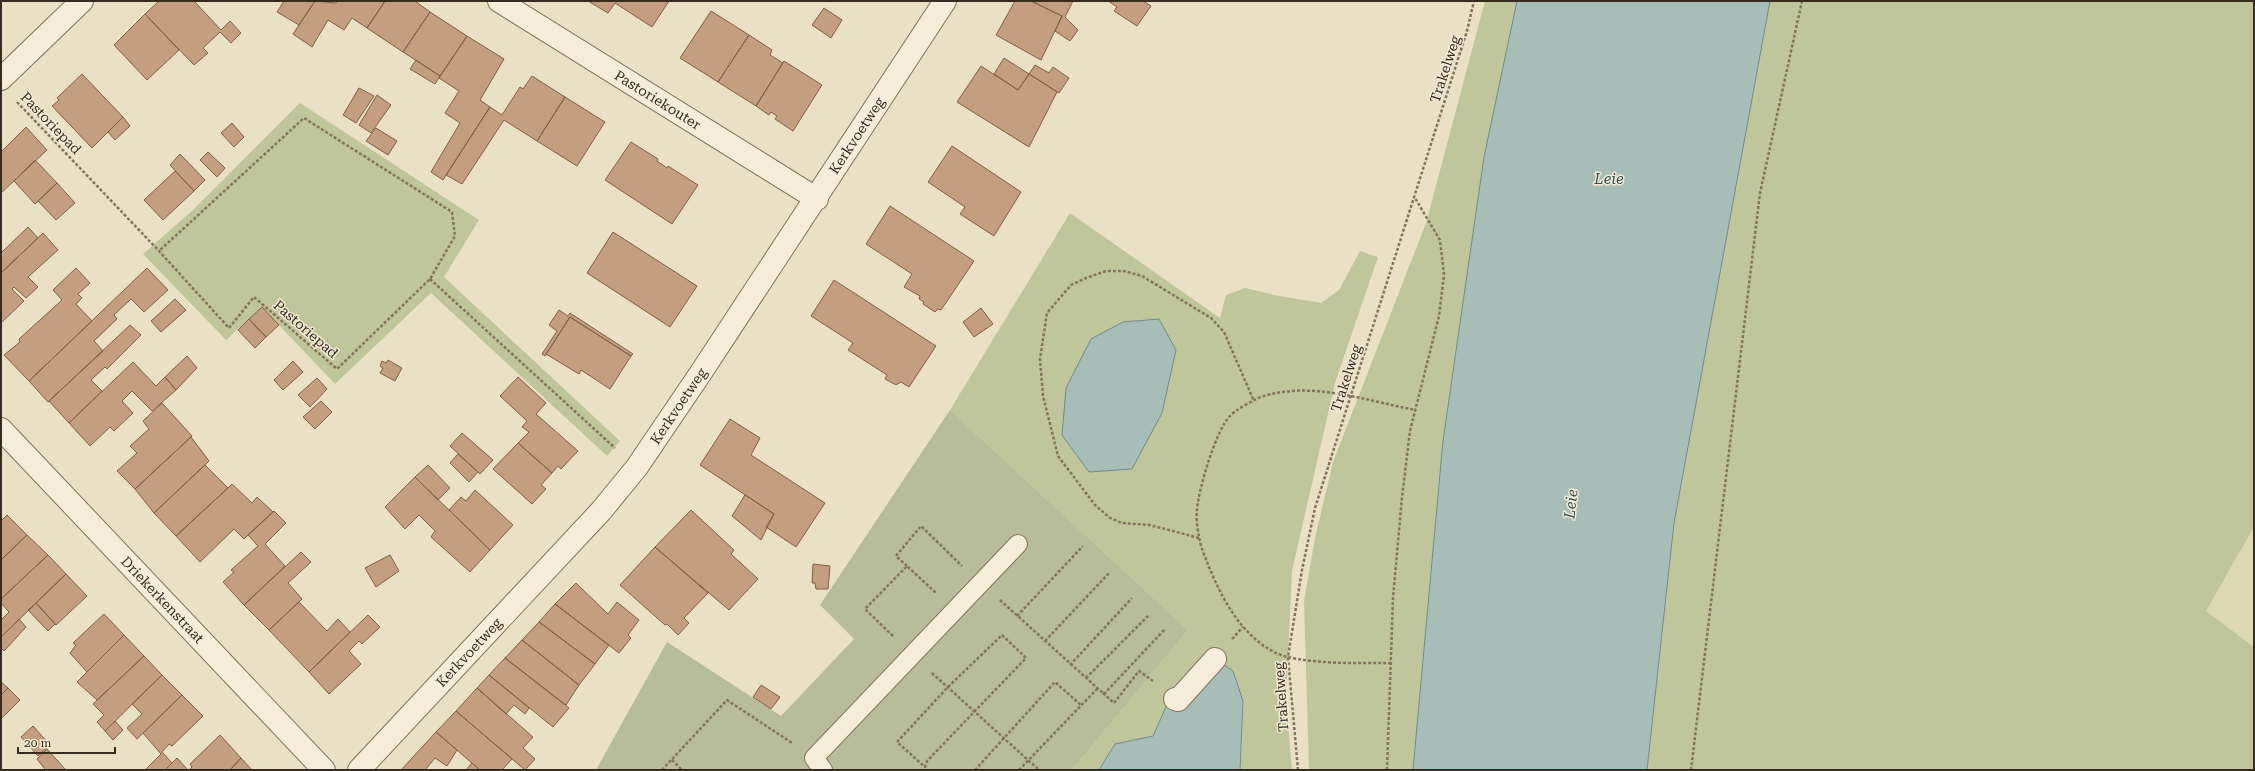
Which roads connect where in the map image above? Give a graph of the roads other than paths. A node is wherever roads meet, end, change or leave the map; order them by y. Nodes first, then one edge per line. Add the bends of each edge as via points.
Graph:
1 (82, 1) edge
2 (499, 1) edge
3 (945, 1) edge
4 (1, 79) edge
5 (816, 199) junction
6 (1, 429) edge
7 (1018, 544) dead end
8 (1215, 659) dead end
9 (1175, 699) dead end
10 (819, 764) edge
11 (324, 770) edge
12 (359, 770) edge

1 - 4 street
2 - 5 street, Pastoriekouter
3 - 5 street, Kerkvoetweg
5 - 12 street, Kerkvoetweg via 637,467 601,511
6 - 11 street, Driekerkenstraat
7 - 10 lane
8 - 9 street via 1178,700

